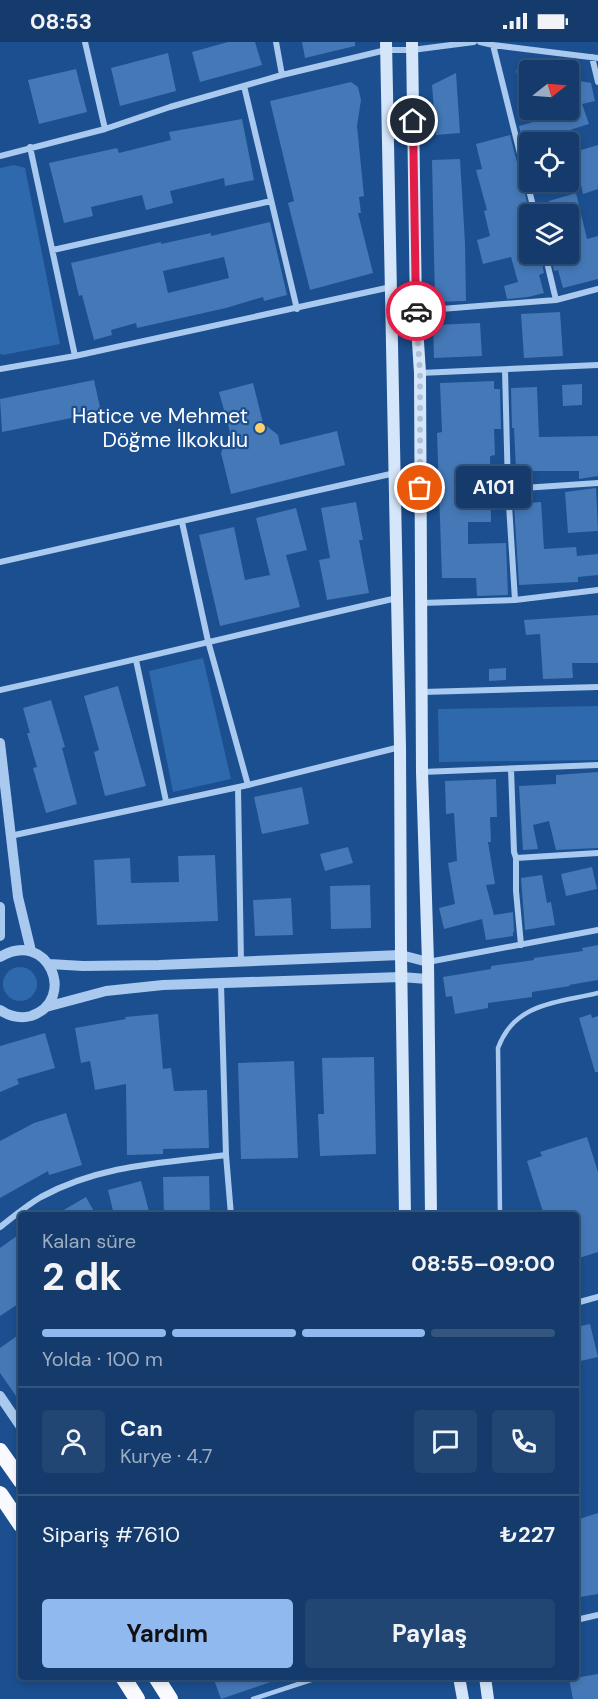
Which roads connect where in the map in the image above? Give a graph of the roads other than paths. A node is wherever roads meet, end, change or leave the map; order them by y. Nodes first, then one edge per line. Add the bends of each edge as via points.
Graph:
1 (86, 42) edge
2 (276, 42) edge
3 (474, 42) edge
4 (480, 42) edge
5 (493, 45) junction
6 (386, 46) edge
7 (412, 46) edge
8 (595, 57) edge
9 (282, 75) junction
10 (598, 82) edge
11 (244, 86) junction
12 (105, 129) junction
13 (30, 147) junction
14 (0, 156) edge
15 (271, 201) junction
16 (533, 204) edge
17 (52, 250) junction
18 (547, 264) edge
19 (392, 287) junction
20 (598, 289) edge
21 (556, 300) junction
22 (297, 309) junction
23 (416, 311) junction
24 (75, 356) junction
25 (598, 364) edge
26 (0, 369) edge
27 (505, 370) junction
28 (420, 373) junction
29 (395, 473) junction
30 (598, 483) edge
31 (508, 489) junction
32 (182, 522) junction
33 (0, 562) edge
34 (598, 590) edge
35 (398, 598) junction
36 (514, 600) junction
37 (421, 603) junction
38 (208, 641) junction
39 (136, 660) junction
40 (598, 687) edge
41 (0, 690) edge
42 (423, 692) junction
43 (0, 743) edge
44 (400, 747) junction
45 (598, 765) edge
46 (511, 769) junction
47 (422, 772) junction
48 (248, 785) junction
49 (238, 787) junction
50 (166, 801) junction
51 (10, 836) junction
52 (598, 853) edge
53 (516, 858) junction
54 (0, 908) edge
55 (598, 930) edge
56 (0, 936) edge
57 (521, 945) junction
58 (31, 951) junction
59 (401, 955) junction
60 (0, 957) edge
61 (241, 962) junction
62 (428, 962) junction
63 (49, 964) junction
64 (401, 977) junction
65 (427, 979) junction
66 (221, 984) junction
67 (598, 993) edge
68 (46, 1007) junction
69 (2, 1014) edge
70 (226, 1155) junction
71 (20, 1212) edge
72 (231, 1212) edge
73 (405, 1212) edge
74 (431, 1212) edge
75 (500, 1212) edge
76 (18, 1214) edge
77 (0, 1227) edge
78 (598, 1297) edge
79 (579, 1302) edge
80 (0, 1396) edge
81 (18, 1422) edge
82 (0, 1451) edge
83 (18, 1477) edge
84 (0, 1494) edge
85 (18, 1521) edge
86 (598, 1615) edge
87 (579, 1619) edge
88 (125, 1680) edge
89 (158, 1680) edge
90 (312, 1680) edge
91 (460, 1680) edge
92 (485, 1680) edge
93 (137, 1699) edge
94 (170, 1699) edge
95 (253, 1699) edge
96 (463, 1699) edge
97 (488, 1699) edge

1 - 12 street
2 - 9 street
3 - 7 street
4 - 5 street
5 - 8 street
5 - 16 street
6 - 7 street
6 - 9 street
6 - 19 main road
7 - 23 main road
8 - 10 street
9 - 11 street
11 - 12 street
11 - 15 street
12 - 13 street
13 - 14 street
13 - 17 street
15 - 17 street
15 - 22 street
17 - 24 street
18 - 21 street
19 - 22 street
19 - 29 main road
20 - 21 street
21 - 23 street
22 - 24 street
23 - 28 main road
24 - 26 street
25 - 27 street
27 - 28 street
27 - 31 street
28 - 37 main road
29 - 32 street
29 - 35 main road
30 - 31 street
31 - 36 street
32 - 33 street
32 - 38 street
34 - 36 street
35 - 38 street
35 - 44 main road
36 - 37 street
37 - 42 main road
38 - 39 street
38 - 48 street
39 - 41 street
39 - 50 street
40 - 42 street
42 - 47 main road
43 - 51 street
44 - 48 street
44 - 59 main road
45 - 46 street
46 - 47 street
46 - 53 street
47 - 62 main road
48 - 49 street
49 - 50 street
49 - 61 street
50 - 51 street
51 - 58 street via 18,897
52 - 53 street
53 - 57 street
54 - 56 street
55 - 57 street
57 - 62 street
58 - 60 street via 9,952
58 - 63 street
59 - 61 street
59 - 62 street
59 - 64 main road
61 - 63 street
62 - 65 main road
63 - 68 street via 55,986
64 - 65 street
64 - 66 street
64 - 73 main road
65 - 74 main road
66 - 68 street via 106,991
66 - 70 street
67 - 75 lane via 529,1011 510,1025 501,1040
68 - 69 street via 27,1017
70 - 71 street via 118,1168 74,1181
70 - 72 street
76 - 77 street
78 - 79 street
80 - 81 street
82 - 83 highway
84 - 85 highway
86 - 87 street
88 - 93 highway
89 - 94 highway
90 - 95 lane
91 - 96 main road
92 - 97 main road

